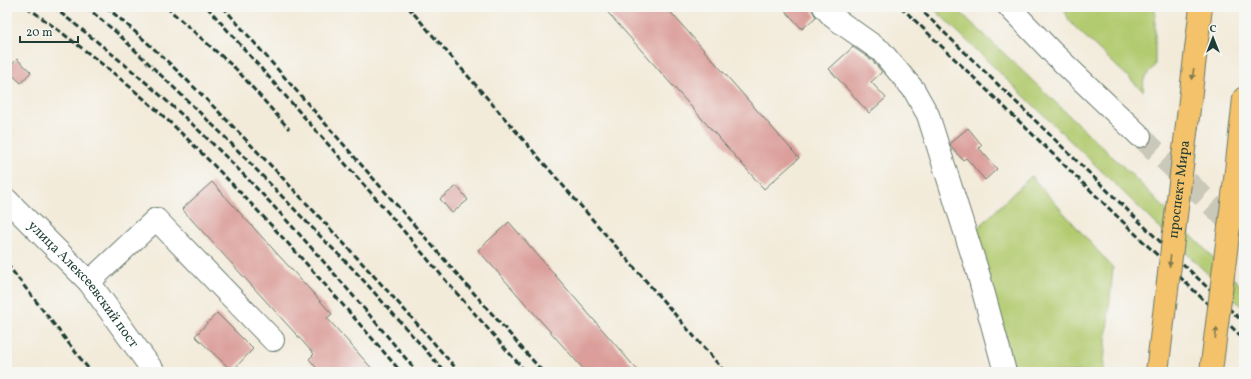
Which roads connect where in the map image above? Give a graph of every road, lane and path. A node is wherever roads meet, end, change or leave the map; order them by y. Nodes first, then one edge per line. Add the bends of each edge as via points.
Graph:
1 (824, 7) edge
2 (1201, 7) edge
3 (1011, 8) edge
4 (1244, 98) edge
5 (1140, 136) tunnel mouth
6 (7, 200) edge
7 (89, 282) junction
8 (273, 340) dead end
9 (154, 372) edge
10 (1006, 372) edge
11 (1156, 372) edge
12 (1211, 372) edge

1 - 10 street via 833,17 881,51 914,90 928,115 979,276
2 -> 11 main road, проспект Мира, bridge
3 - 5 street via 1052,53
12 -> 4 main road, bridge
6 - 7 street, улица Алексеевский пост
7 - 8 street via 156,219
7 - 9 street, улица Алексеевский пост

